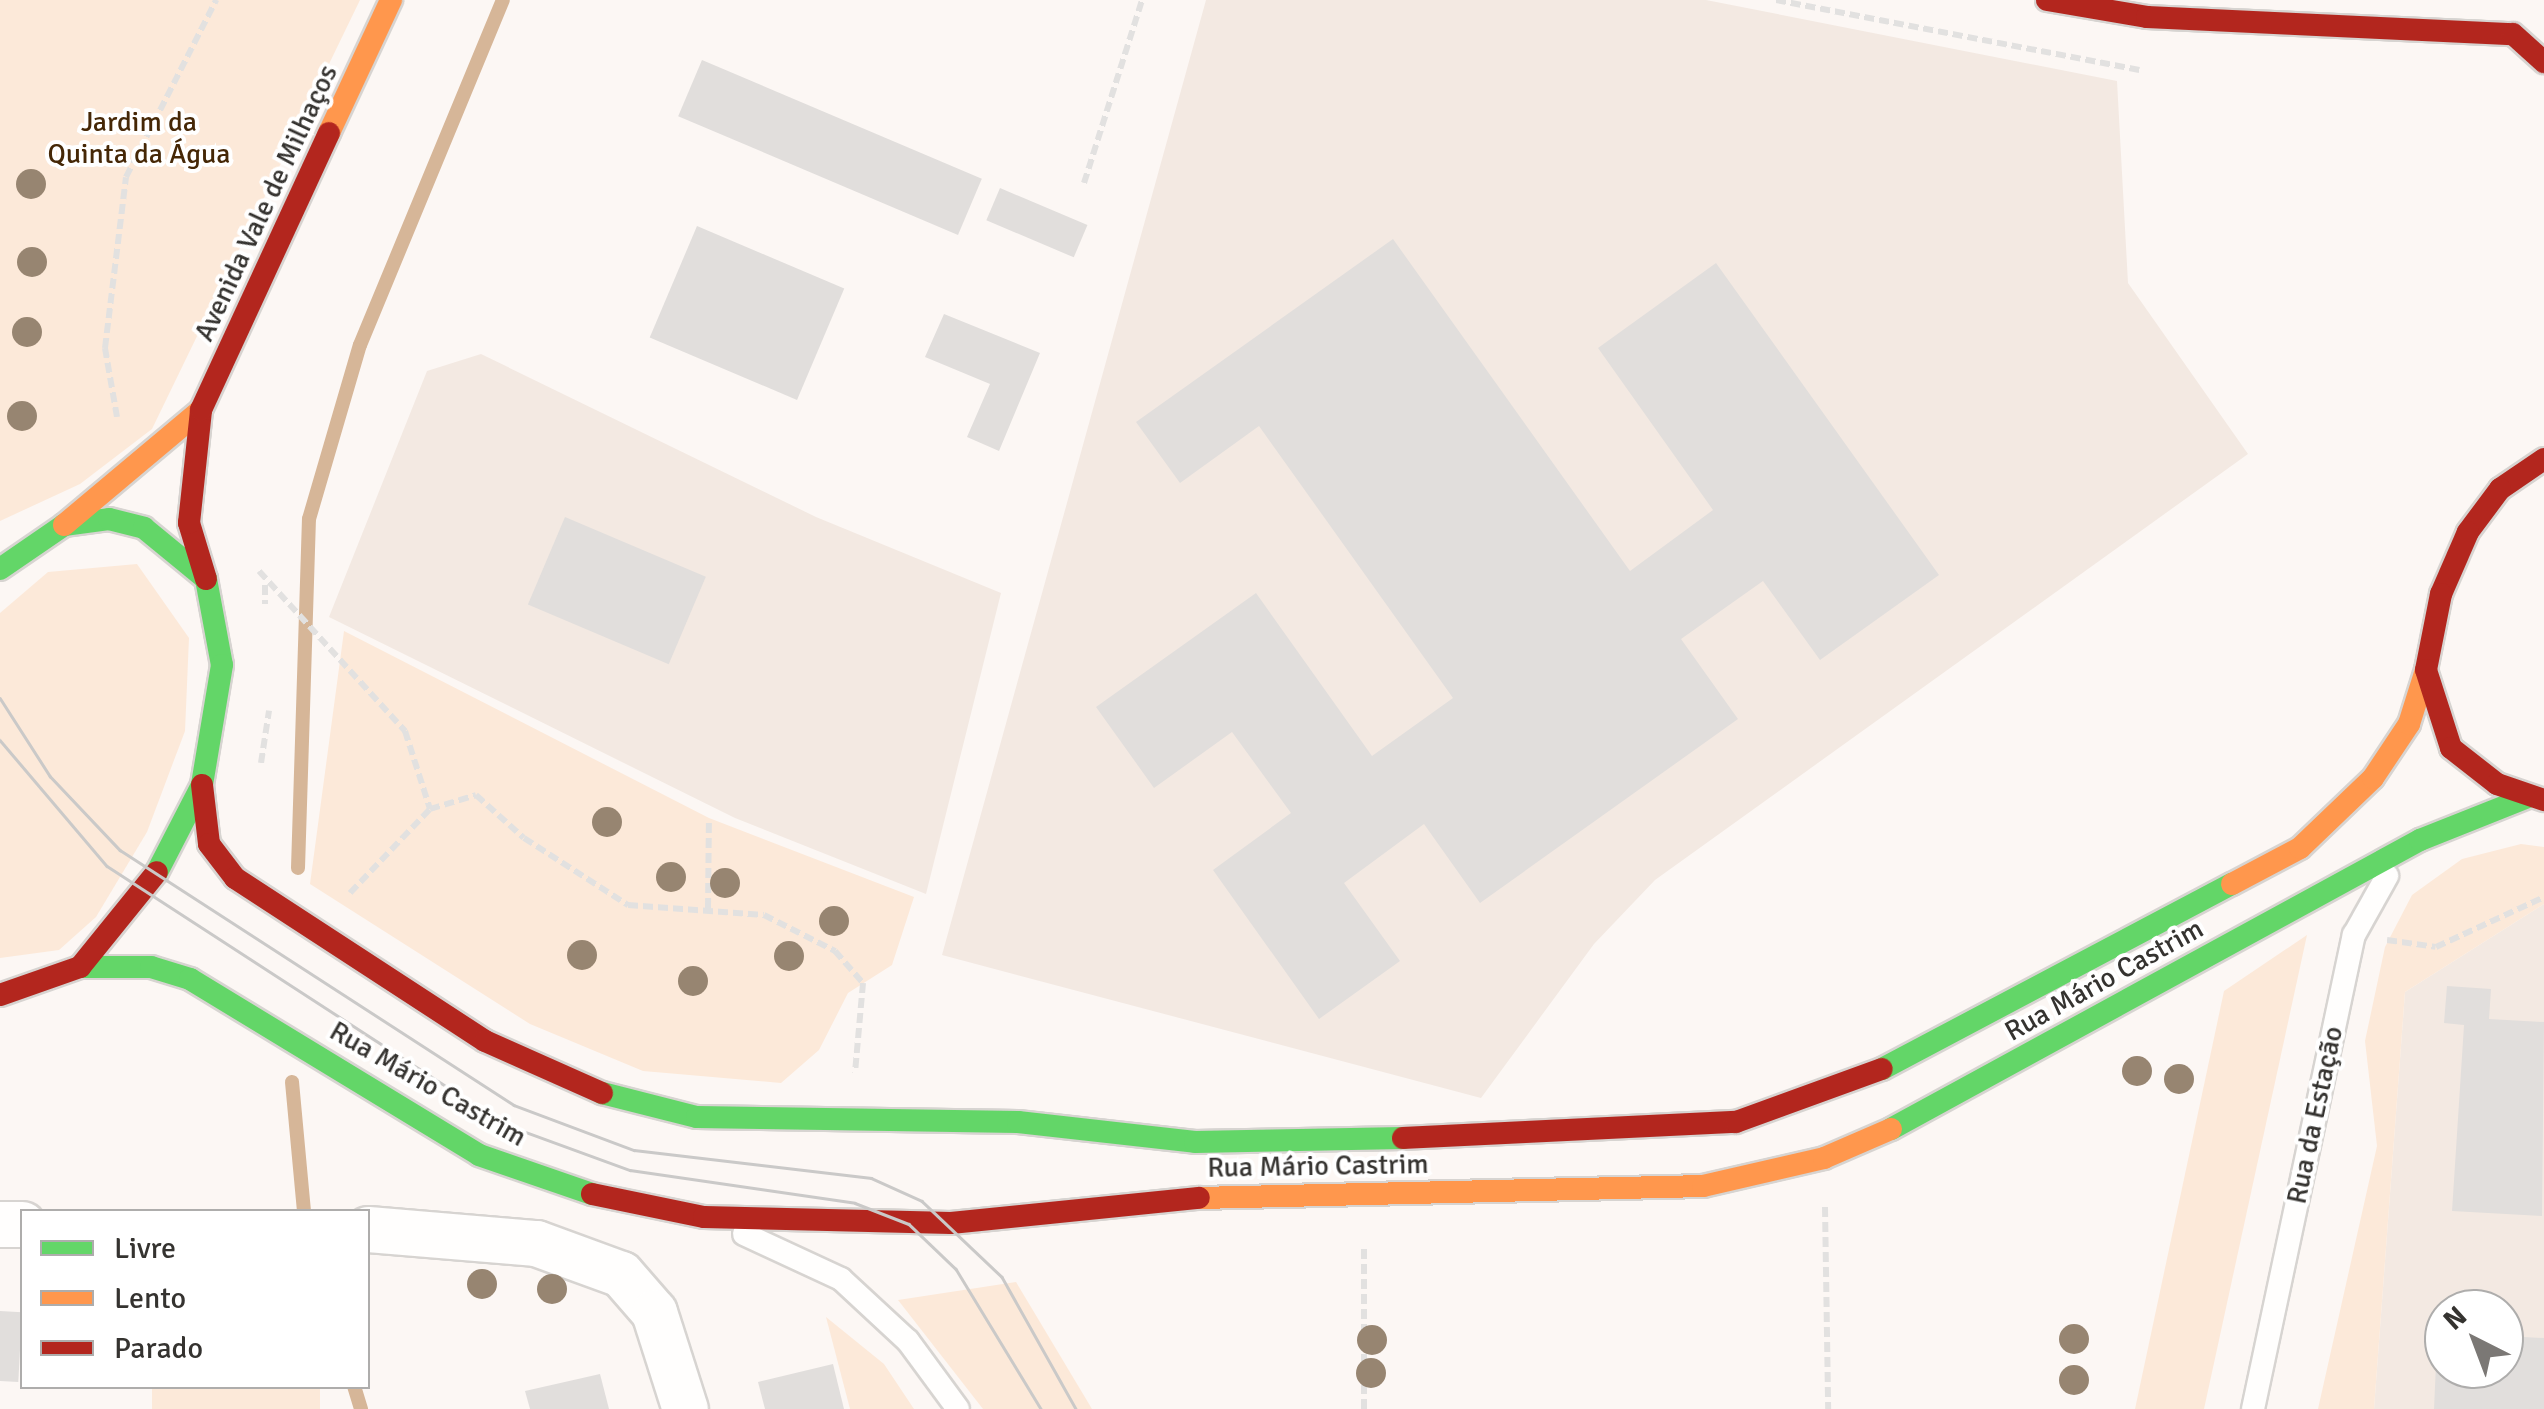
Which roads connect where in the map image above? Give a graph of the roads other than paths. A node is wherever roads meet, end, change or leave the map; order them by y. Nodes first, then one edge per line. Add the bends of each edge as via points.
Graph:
1 (404, 0) edge
2 (2047, 0) edge
3 (2387, 0) edge
4 (388, 10) edge
5 (2513, 34) junction
6 (2544, 42) edge
7 (2544, 62) edge
8 (201, 410) junction
9 (2544, 458) edge
10 (64, 524) junction
11 (11, 548) edge
12 (0, 569) edge
13 (206, 579) junction
14 (2426, 670) junction
15 (202, 786) junction
16 (2536, 798) edge
17 (2420, 840) junction
18 (80, 967) junction
19 (0, 995) edge
20 (704, 1217) junction
21 (370, 1229) edge
22 (685, 1409) edge
23 (958, 1409) edge
24 (2253, 1409) edge

1 - 4 street, Avenida Vale de Milhaços
2 - 5 street via 2147,18
3 - 5 street
4 - 8 street, Avenida Vale de Milhaços
5 - 6 street
5 - 7 street
8 - 10 street, Avenida Vale de Milhaços
8 - 13 street, Avenida Vale de Milhaços via 189,522
9 - 14 street, Rua Mário Castrim via 2500,489 2468,532 2441,594
10 - 11 street
10 - 13 street via 109,519 144,528
11 - 12 street
13 - 15 street, Avenida Vale de Milhaços via 222,665
14 - 15 street, Rua Mário Castrim via 2408,724 2372,778 2300,848 1840,1091 1736,1122 1660,1132 1194,1142 1018,1122 697,1117 623,1102 485,1041 248,888 210,844
14 - 16 street via 2451,748
15 - 18 street via 146,892
16 - 17 street, Rua Mário Castrim
17 - 20 street, Rua Mário Castrim via 1915,1119 1824,1158 1704,1186 1181,1198 937,1224
17 - 24 lane, Rua da Estação via 2383,880 2354,935
18 - 19 street
18 - 20 street, Rua Mário Castrim via 151,967 190,980 479,1155 622,1204
20 - 23 lane via 841,1279 908,1342
21 - 22 street via 464,1231 585,1255 621,1274 654,1312

